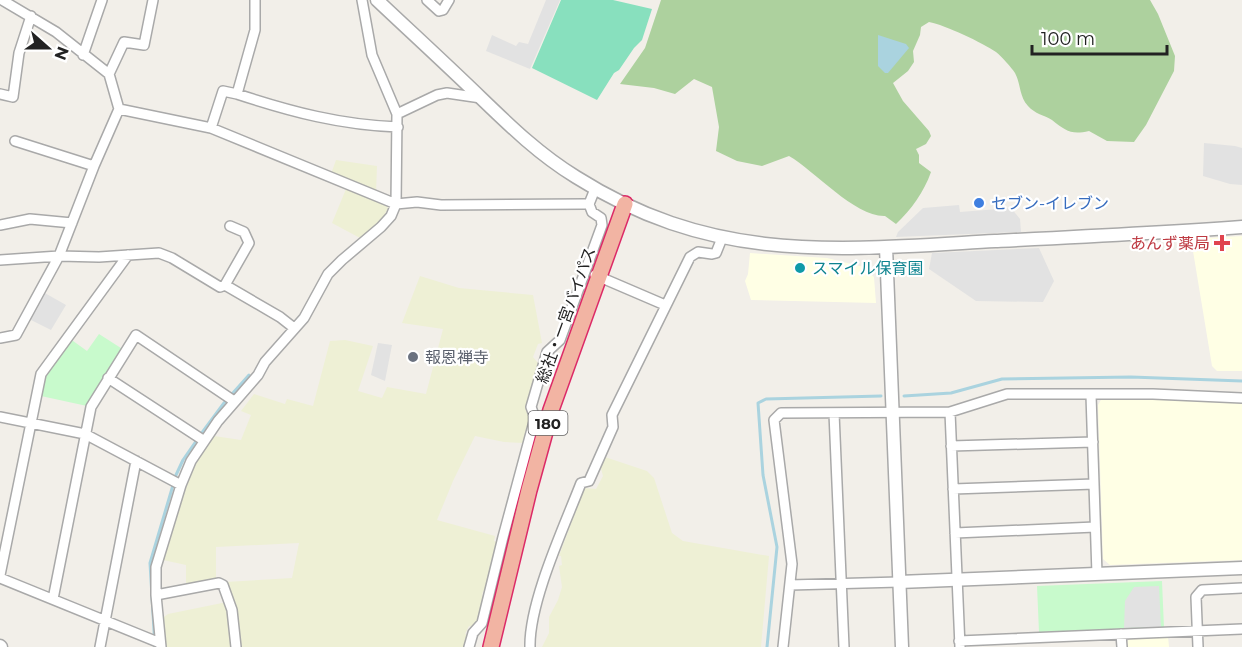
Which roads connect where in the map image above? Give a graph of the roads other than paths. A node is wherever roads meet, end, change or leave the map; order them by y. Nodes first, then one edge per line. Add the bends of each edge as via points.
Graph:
1 (2, 0) edge
2 (102, 0) edge
3 (153, 0) edge
4 (255, 0) edge
5 (362, 0) edge
6 (377, 0) edge
7 (427, 0) edge
8 (449, 0) edge
9 (31, 16) junction
10 (84, 55) junction
11 (109, 75) junction
12 (0, 94) edge
13 (237, 94) junction
14 (482, 99) junction
15 (118, 109) junction
16 (397, 114) junction
17 (395, 127) junction
18 (211, 128) junction
19 (15, 141) dead end
20 (94, 166) junction
21 (595, 189) junction
22 (396, 204) junction
23 (589, 204) junction
24 (625, 204) junction
25 (72, 223) junction
26 (0, 225) edge
27 (230, 226) dead end
28 (1242, 227) edge
29 (722, 238) junction
30 (886, 247) junction
31 (128, 255) junction
32 (59, 256) junction
33 (0, 260) edge
34 (591, 274) junction
35 (225, 285) junction
36 (665, 305) junction
37 (294, 328) junction
38 (0, 338) edge
39 (108, 378) junction
40 (1091, 395) junction
41 (1242, 398) edge
42 (230, 399) junction
43 (892, 411) junction
44 (834, 412) junction
45 (950, 412) junction
46 (0, 417) edge
47 (32, 423) junction
48 (86, 435) junction
49 (201, 439) junction
50 (1092, 442) junction
51 (951, 446) junction
52 (136, 461) junction
53 (176, 482) junction
54 (1094, 484) junction
55 (953, 489) junction
56 (1095, 527) junction
57 (955, 533) junction
58 (1242, 568) edge
59 (1097, 574) junction
60 (0, 577) edge
61 (957, 580) junction
62 (899, 582) junction
63 (790, 585) junction
64 (842, 585) junction
65 (1242, 588) edge
66 (156, 595) junction
67 (53, 599) junction
68 (105, 621) junction
69 (1242, 629) edge
70 (1197, 630) junction
71 (1121, 634) junction
72 (1068, 636) junction
73 (1014, 642) edge
74 (157, 643) edge
75 (959, 644) edge
76 (100, 647) edge
77 (236, 647) edge
78 (470, 647) edge
79 (491, 647) edge
80 (530, 647) edge
81 (783, 647) edge
82 (844, 647) edge
83 (902, 647) edge
84 (1069, 647) edge
85 (1122, 647) edge
86 (1198, 647) edge

1 - 9 street
2 - 10 street
3 - 11 street via 144,45 124,42
4 - 13 street via 255,30
5 - 16 street via 372,56
6 - 14 street
7 - 8 street via 440,11
9 - 10 street
9 - 12 street via 19,53 13,97
10 - 11 street
11 - 15 street
13 - 17 street via 318,118 358,126
13 - 18 street via 223,91
14 - 16 street via 447,93
14 - 21 street via 540,152
15 - 18 street
15 - 20 street
16 - 17 street
17 - 22 street
18 - 22 street
19 - 20 street
20 - 25 street
21 - 23 street
21 - 24 street
22 - 23 street
22 - 37 street via 381,227 328,274 308,312
23 - 34 street via 602,221
24 - 29 street
24 - 34 highway, 総社・一宮バイパス / 180
25 - 26 street via 30,219
25 - 32 street
27 - 35 street via 244,232 249,243
28 - 30 street
29 - 30 street via 786,247
29 - 36 street via 716,253 698,252 690,257
30 - 43 street
31 - 32 street
31 - 35 street via 159,253 220,287
31 - 47 street via 41,374
32 - 33 street
32 - 38 street via 16,335
34 - 36 street
34 - 78 street via 560,340 547,352 531,407 535,418 482,623 473,633
34 - 79 highway, 総社・一宮バイパス / 180 via 529,490
35 - 37 street
36 - 80 street via 612,415 613,427 589,481 581,483 541,591
37 - 42 street via 258,375
39 - 42 street via 136,335
39 - 48 street via 91,407
39 - 49 street
40 - 41 street
40 - 45 street via 1007,394
40 - 50 street
42 - 49 street
43 - 44 street
43 - 45 street
43 - 62 street
44 - 63 street via 781,413 774,420 792,564
44 - 64 street
45 - 51 street
46 - 47 street
47 - 48 street
47 - 60 street
48 - 52 street
48 - 67 street
49 - 53 street
50 - 51 street
50 - 54 street
51 - 55 street
52 - 53 street
52 - 68 street
53 - 66 street via 158,558
54 - 55 street
54 - 56 street
55 - 57 street
56 - 57 street
56 - 59 street
57 - 61 street
58 - 59 street
59 - 61 street
60 - 67 street
61 - 62 street
61 - 75 street
62 - 64 street
62 - 83 street
63 - 64 street
63 - 81 street
64 - 82 street
65 - 70 street via 1202,590 1196,597
66 - 74 street
66 - 77 street via 216,582 223,585 232,610
67 - 68 street
68 - 74 street
68 - 76 street
69 - 70 street
70 - 71 street
70 - 86 street
71 - 72 street
71 - 85 street
72 - 73 street
72 - 84 street
73 - 75 street

